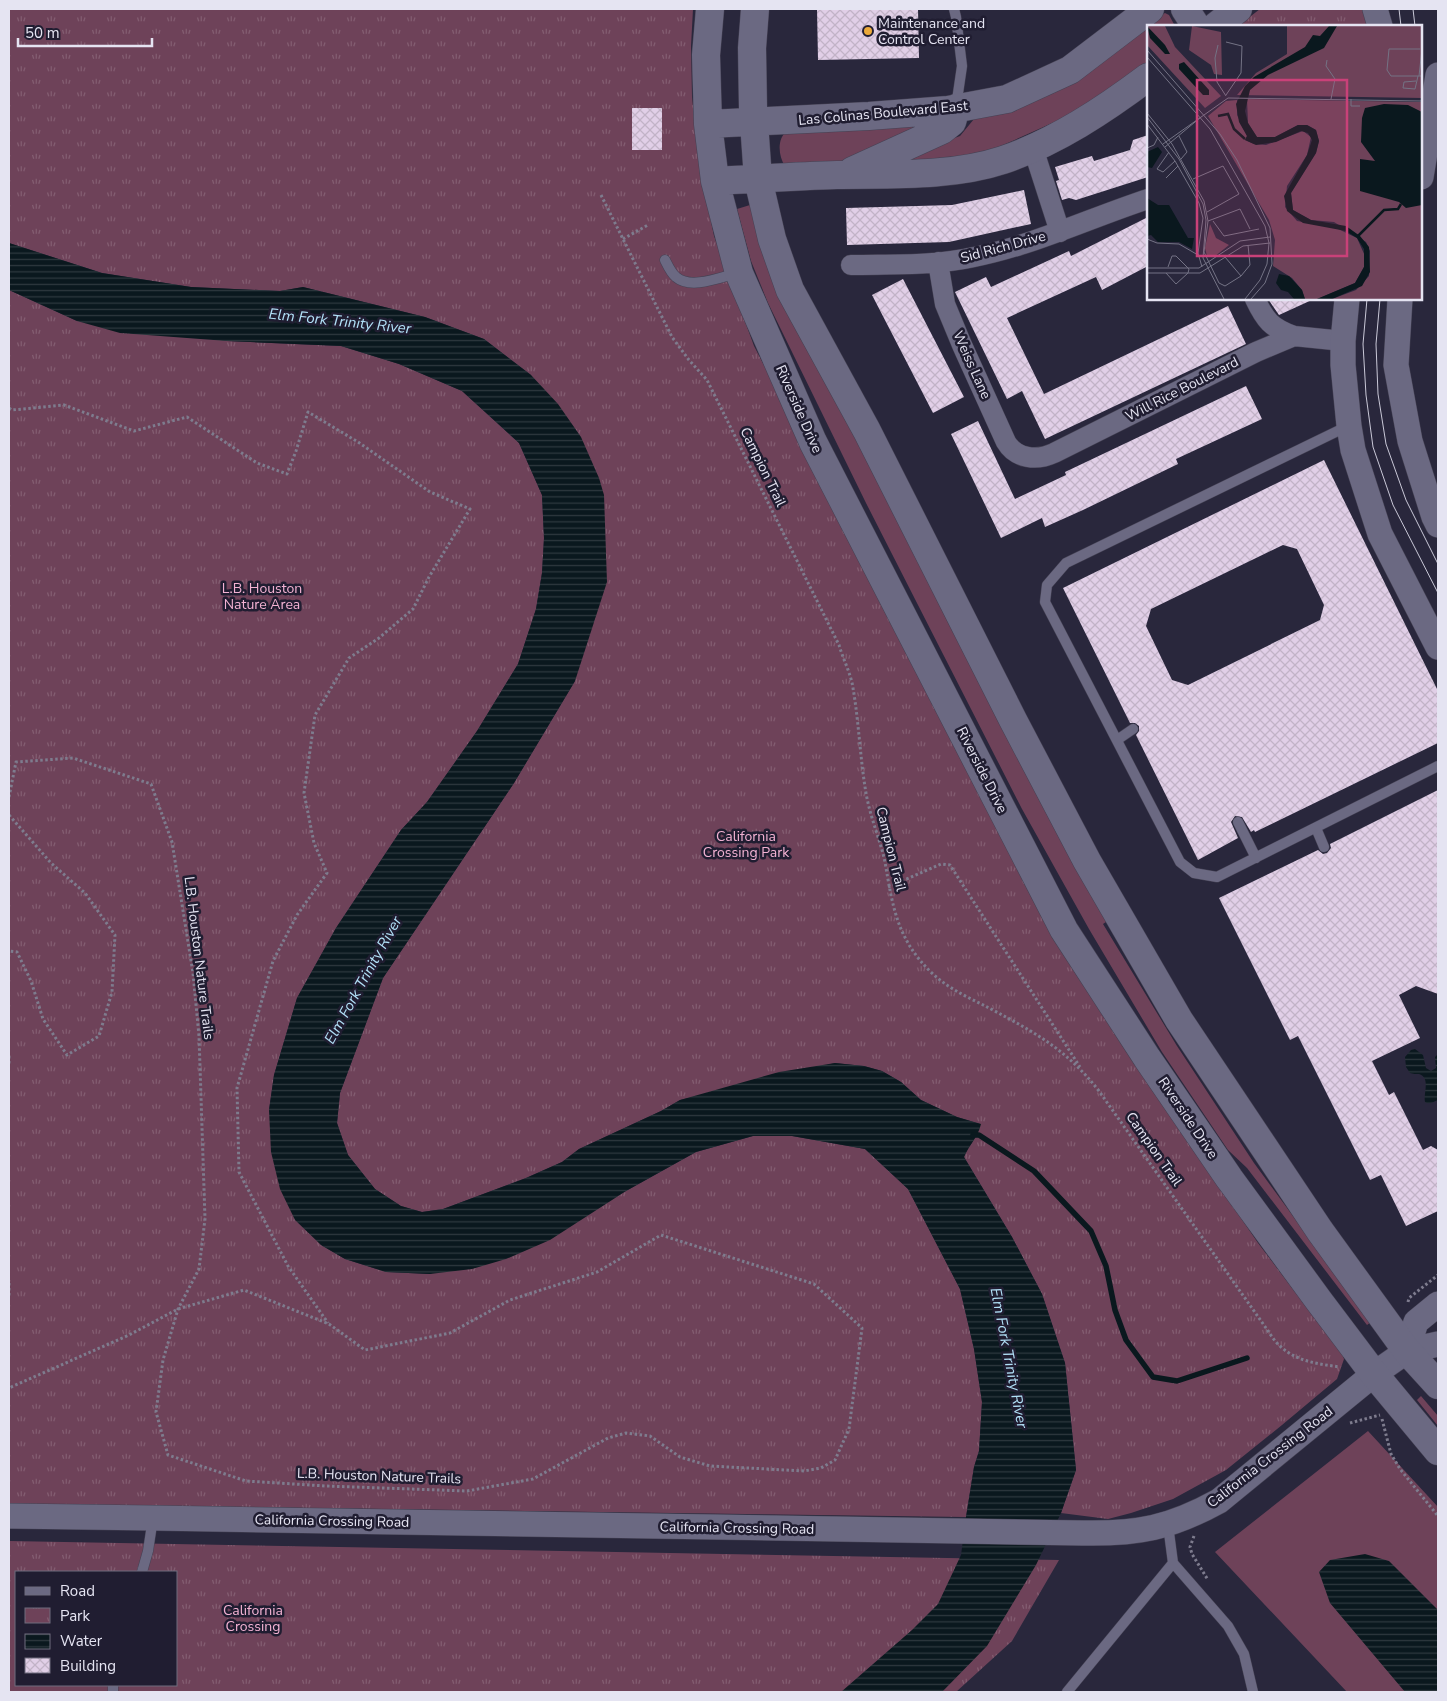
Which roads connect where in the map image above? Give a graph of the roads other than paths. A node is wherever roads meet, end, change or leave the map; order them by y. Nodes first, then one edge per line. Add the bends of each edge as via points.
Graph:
1 (710, 9) edge
2 (755, 9) edge
3 (954, 9) edge
4 (1150, 9) edge
5 (1185, 9) edge
6 (1238, 9) edge
7 (1375, 9) edge
8 (1195, 25) edge
9 (1217, 25) edge
10 (1380, 25) edge
11 (1438, 75) edge
12 (1147, 78) edge
13 (956, 108) junction
14 (753, 122) junction
15 (708, 124) junction
16 (1033, 148) junction
17 (1422, 171) edge
18 (844, 175) junction
19 (758, 179) junction
20 (715, 181) junction
21 (1147, 199) edge
22 (1060, 232) junction
23 (665, 260) dead end
24 (938, 262) junction
25 (851, 265) dead end
26 (739, 273) junction
27 (1256, 300) edge
28 (1347, 300) edge
29 (1400, 300) edge
30 (1294, 336) junction
31 (1343, 341) junction
32 (1349, 426) junction
33 (1024, 456) joint
34 (1438, 525) edge
35 (1438, 648) edge
36 (1133, 730) dead end
37 (1117, 740) junction
38 (1438, 766) edge
39 (1238, 822) dead end
40 (1316, 828) junction
41 (1324, 846) dead end
42 (1256, 858) junction
43 (1438, 1304) edge
44 (1438, 1344) edge
45 (1407, 1351) junction
46 (1374, 1374) junction
47 (1438, 1385) edge
48 (1438, 1451) edge
49 (9, 1516) edge
50 (153, 1518) junction
51 (1168, 1525) junction
52 (1173, 1563) junction
53 (142, 1571) edge
54 (1067, 1692) edge
55 (1253, 1692) edge

1 - 15 main road, Riverside Drive via 706,55
2 - 14 main road
3 - 13 lane via 962,66
4 - 13 main road, Las Colinas Boulevard East via 1070,70 1007,99
5 - 8 main road
6 - 9 main road
7 - 10 street
11 - 17 street
12 - 16 main road via 1119,99
13 - 14 main road, Las Colinas Boulevard East
13 - 18 main road via 952,122 942,130
14 - 15 main road, Las Colinas Boulevard East
14 - 19 main road
15 - 20 main road, Riverside Drive
16 - 18 main road via 1002,160 949,171
16 - 22 street
18 - 19 main road
19 - 20 main road
19 - 45 main road via 772,239 790,290 866,430 1087,861 1179,1020 1320,1231
20 - 26 main road, Riverside Drive
21 - 22 street, Sid Rich Drive
22 - 24 street, Sid Rich Drive via 997,252
23 - 26 lane via 683,282 701,282
24 - 25 street, Sid Rich Drive
24 - 33 street, Weiss Lane via 945,304 962,345 1006,442
26 - 46 main road, Riverside Drive via 813,442 1064,930 1229,1178
27 - 30 street via 1272,326
28 - 31 street
29 - 34 street via 1396,365 1410,441
30 - 31 street, Will Rice Boulevard
30 - 33 street, Will Rice Boulevard via 1054,453 1041,458
31 - 32 street
32 - 35 street via 1353,450 1380,534
32 - 37 lane via 1066,563 1048,585 1045,602
36 - 37 lane
37 - 42 lane via 1180,862 1194,873 1217,877
38 - 40 lane
39 - 42 lane
40 - 41 lane
40 - 42 lane
43 - 45 street via 1416,1322
44 - 45 street, California Crossing Road
45 - 46 street, California Crossing Road
45 - 47 main road
46 - 48 main road, Riverside Drive
46 - 51 street, California Crossing Road via 1339,1417 1219,1501 1195,1525
49 - 50 street, California Crossing Road
50 - 51 street, California Crossing Road via 1083,1534 1150,1530
50 - 53 lane
51 - 52 lane
52 - 54 lane
52 - 55 lane via 1228,1626 1244,1654

